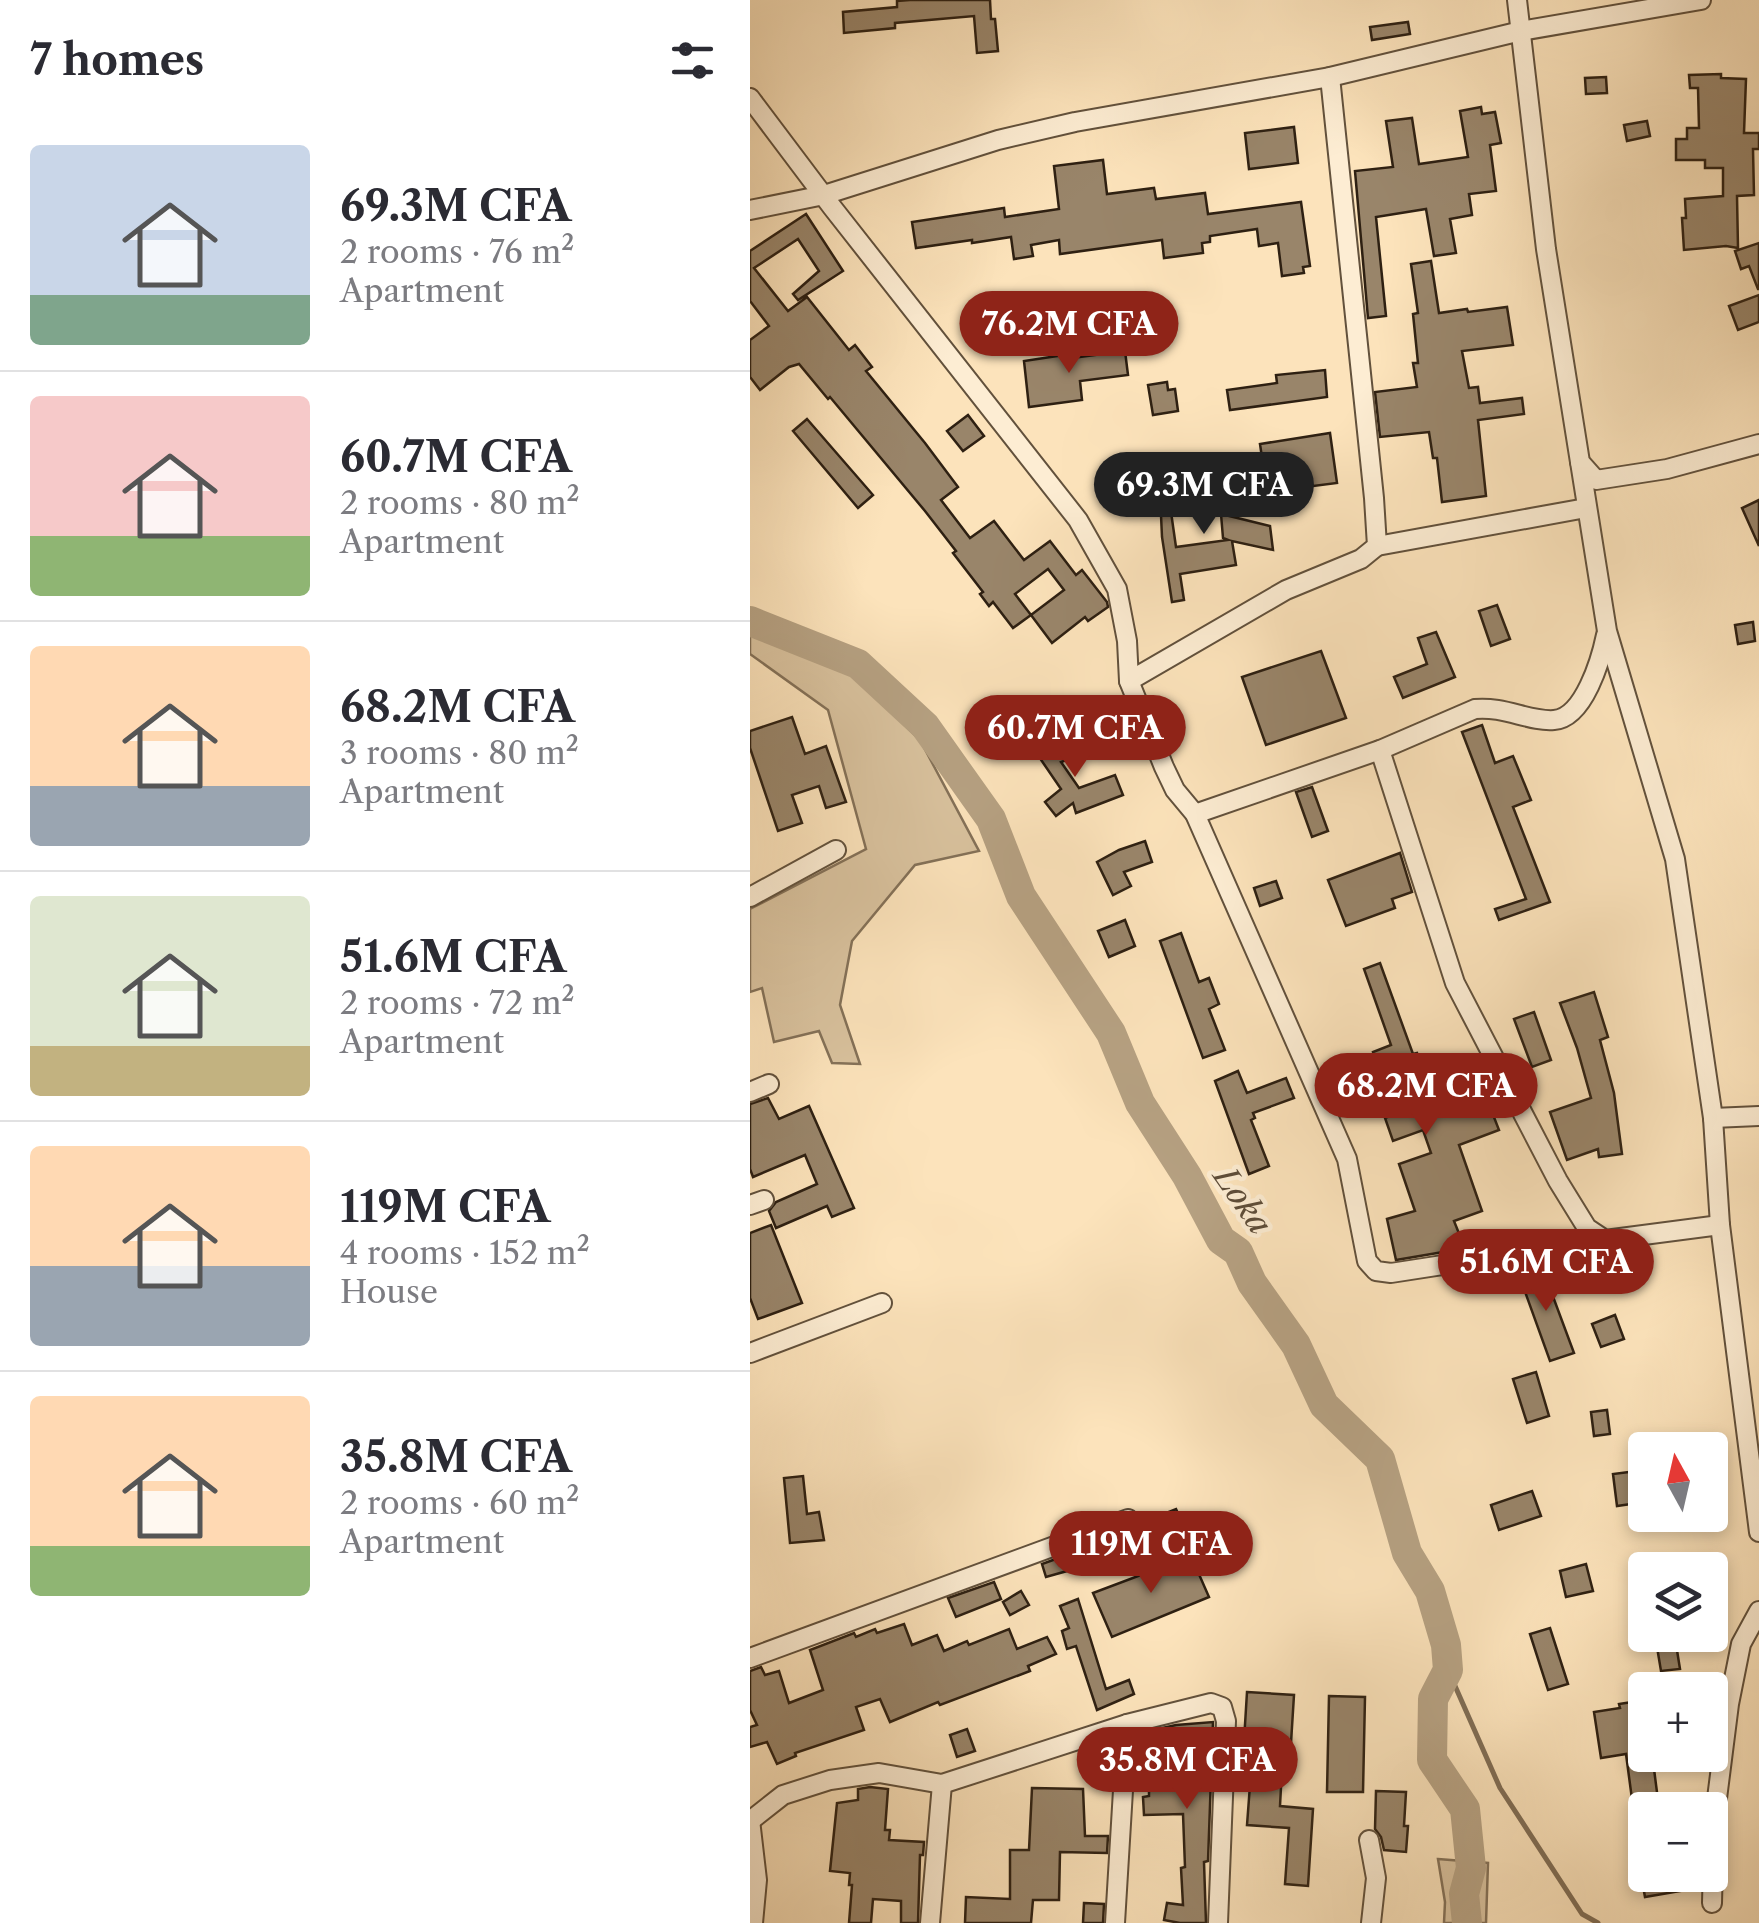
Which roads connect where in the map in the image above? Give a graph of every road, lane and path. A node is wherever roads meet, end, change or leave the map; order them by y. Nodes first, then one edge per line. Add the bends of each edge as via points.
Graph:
1 (1517, 0) edge
2 (1701, 0) edge
3 (1520, 31) junction
4 (1330, 77) junction
5 (750, 98) edge
6 (824, 195) junction
7 (750, 210) edge
8 (1759, 444) edge
9 (1580, 462) junction
10 (1586, 508) junction
11 (1377, 546) junction
12 (1606, 631) junction
13 (1129, 681) junction
14 (1380, 750) junction
15 (1195, 814) junction
16 (836, 850) dead end
17 (750, 897) edge
18 (769, 1084) dead end
19 (750, 1092) edge
20 (1759, 1116) edge
21 (1713, 1118) junction
22 (1720, 1225) junction
23 (1605, 1240) junction
24 (882, 1303) dead end
25 (750, 1353) edge
26 (1128, 1519) dead end
27 (1759, 1532) edge
28 (1759, 1612) edge
29 (750, 1658) edge
30 (1127, 1724) junction
31 (942, 1784) junction
32 (750, 1821) edge
33 (1369, 1840) dead end
34 (1712, 1903) dead end
35 (753, 1923) edge
36 (930, 1923) edge
37 (1115, 1923) edge
38 (1218, 1923) edge
39 (1371, 1923) edge

1 - 3 street
2 - 3 street
3 - 4 street
3 - 9 street
4 - 6 street via 1075,122
4 - 11 street
5 - 6 street
6 - 7 street
6 - 13 street via 1078,520 1116,589
8 - 9 street via 1596,480
9 - 10 street
10 - 11 street
10 - 12 street
11 - 13 street
12 - 14 street via 1590,683 1565,717 1552,721 1475,709
12 - 21 street via 1675,858
13 - 15 street via 1175,790
14 - 15 street
14 - 23 street via 1455,984 1558,1182 1587,1228
15 - 23 street via 1347,1159 1367,1261 1391,1272
16 - 17 street
18 - 19 street
20 - 21 street
21 - 22 street
22 - 23 street
22 - 27 street
24 - 25 street
26 - 29 street
28 - 34 street via 1741,1644 1729,1704
30 - 31 street
30 - 37 street
30 - 38 street via 1211,1702 1222,1707
31 - 32 street via 879,1773 830,1780 784,1795
31 - 36 street
32 - 35 street
33 - 39 street via 1376,1878

